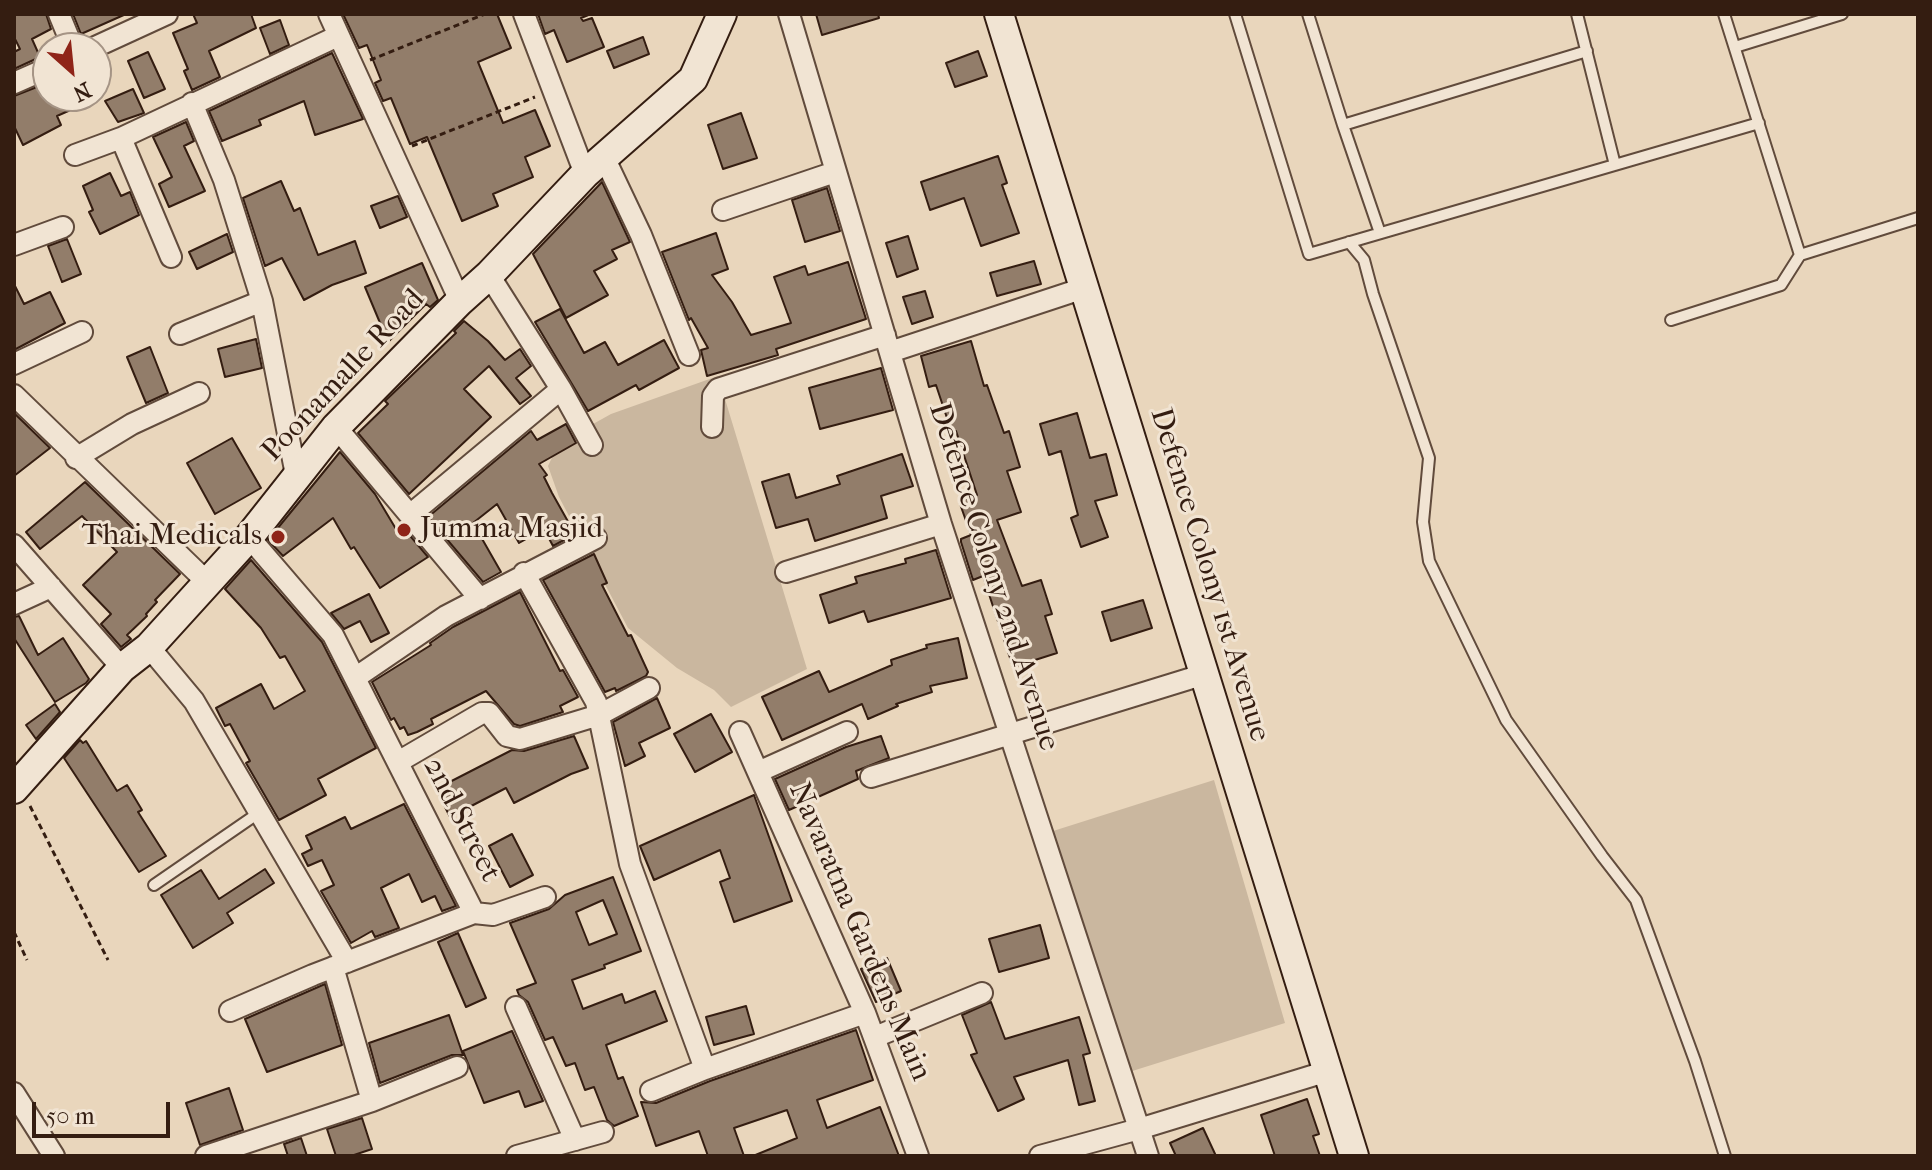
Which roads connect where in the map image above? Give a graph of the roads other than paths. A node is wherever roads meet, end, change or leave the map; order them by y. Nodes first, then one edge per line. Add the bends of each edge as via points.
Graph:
1 (167, 14) edge
2 (329, 14) edge
3 (524, 14) edge
4 (722, 14) edge
5 (789, 14) edge
6 (999, 14) edge
7 (1235, 14) edge
8 (1308, 14) edge
9 (1577, 14) edge
10 (1724, 14) edge
11 (1842, 14) edge
12 (338, 36) junction
13 (112, 39) edge
14 (1735, 47) junction
15 (1587, 51) junction
16 (192, 103) junction
17 (1759, 123) junction
18 (1343, 125) junction
19 (121, 138) junction
20 (75, 155) dead end
21 (1615, 165) junction
22 (595, 166) junction
23 (835, 172) junction
24 (723, 210) dead end
25 (1918, 218) edge
26 (63, 227) dead end
27 (1380, 233) junction
28 (1349, 242) junction
29 (14, 245) edge
30 (1800, 255) junction
31 (171, 257) dead end
32 (489, 275) junction
33 (1084, 288) junction
34 (262, 301) junction
35 (460, 301) junction
36 (1671, 320) dead end
37 (82, 332) dead end
38 (180, 334) dead end
39 (887, 344) junction
40 (689, 355) dead end
41 (14, 364) edge
42 (561, 389) junction
43 (199, 393) dead end
44 (14, 395) edge
45 (336, 427) junction
46 (712, 427) dead end
47 (592, 445) dead end
48 (76, 458) junction
49 (296, 475) junction
50 (410, 515) junction
51 (941, 524) junction
52 (249, 537) junction
53 (596, 538) dead end
54 (14, 545) edge
55 (786, 572) dead end
56 (524, 573) junction
57 (207, 582) junction
58 (51, 587) junction
59 (480, 599) junction
60 (14, 604) edge
61 (149, 647) junction
62 (122, 668) junction
63 (1205, 674) junction
64 (355, 678) junction
65 (649, 688) dead end
66 (599, 715) junction
67 (740, 732) dead end
68 (847, 732) dead end
69 (1011, 734) junction
70 (398, 762) junction
71 (758, 772) junction
72 (871, 777) dead end
73 (16, 786) edge
74 (260, 812) junction
75 (154, 885) dead end
76 (545, 897) dead end
77 (474, 913) junction
78 (340, 965) junction
79 (982, 993) dead end
80 (516, 1007) dead end
81 (230, 1011) dead end
82 (865, 1013) junction
83 (875, 1037) junction
84 (457, 1067) dead end
85 (705, 1069) junction
86 (1328, 1071) junction
87 (651, 1091) dead end
88 (14, 1093) edge
89 (372, 1101) junction
90 (1139, 1129) junction
91 (603, 1132) dead end
92 (575, 1140) junction
93 (54, 1156) edge
94 (206, 1156) edge
95 (517, 1156) edge
96 (918, 1156) edge
97 (1040, 1156) edge
98 (1148, 1156) edge
99 (1354, 1156) edge
100 (1725, 1156) edge

1 - 13 street
2 - 12 street
3 - 22 street via 553,90
4 - 22 street, Poonamalle Road via 693,79
5 - 23 street, Defence Colony 2nd Avenue
6 - 33 street, Defence Colony 1st Avenue
7 - 28 lane via 1309,254
8 - 18 lane
9 - 15 lane
10 - 14 lane
11 - 14 lane
12 - 16 street
12 - 35 street
14 - 17 lane
15 - 18 lane
15 - 21 lane
16 - 19 street
16 - 34 street via 224,180
17 - 21 lane
17 - 30 lane
18 - 27 lane
19 - 20 street
19 - 31 street
21 - 27 lane
22 - 32 street, Poonamalle Road
22 - 40 street via 641,235
23 - 24 street
23 - 39 street, Defence Colony 2nd Avenue
25 - 30 lane
26 - 29 street
27 - 28 lane
28 - 100 lane via 1364,260 1429,458 1423,522 1429,561 1506,720 1636,900
30 - 36 lane via 1781,285
32 - 35 street, Poonamalle Road
32 - 42 street
33 - 39 street
33 - 63 street, Defence Colony 1st Avenue
34 - 38 street
34 - 49 street
35 - 45 street, Poonamalle Road
37 - 41 street
39 - 46 street via 723,386 713,396
39 - 51 street, Defence Colony 2nd Avenue
42 - 47 street
42 - 50 street
43 - 48 street
44 - 48 street
45 - 49 street, Poonamalle Road
45 - 50 street
48 - 57 street
49 - 52 street, Poonamalle Road
50 - 59 street
51 - 55 street
51 - 69 street, Defence Colony 2nd Avenue
52 - 57 street, Poonamalle Road
52 - 64 street, 2nd Street via 333,635
53 - 56 street
54 - 58 street
56 - 59 street
56 - 66 street
57 - 61 street, Poonamalle Road
58 - 60 street
58 - 62 street
59 - 64 street
61 - 62 street, Poonamalle Road
61 - 74 street via 194,701
62 - 73 street, Poonamalle Road
63 - 69 street
63 - 86 street, Defence Colony 1st Avenue
64 - 70 street, 2nd Street
65 - 66 street
66 - 70 street via 520,739 507,736 489,713 482,713
66 - 85 street via 630,864
67 - 71 street, Navaratna Gardens Main
68 - 71 street
69 - 72 street
69 - 90 street, Defence Colony 2nd Avenue
70 - 77 street, 2nd Street
71 - 82 street, Navaratna Gardens Main
74 - 75 lane
74 - 78 street
76 - 77 street via 493,915
77 - 78 street, 2nd Street
78 - 81 street, 2nd Street
78 - 89 street
79 - 83 street
80 - 92 street
82 - 83 street, Navaratna Gardens Main
82 - 85 street
83 - 96 street, Navaratna Gardens Main
84 - 89 street
85 - 87 street
86 - 90 street
86 - 99 street, Defence Colony 1st Avenue
88 - 93 street
89 - 94 street
90 - 97 street
90 - 98 street, Defence Colony 2nd Avenue
91 - 92 street
92 - 95 street

